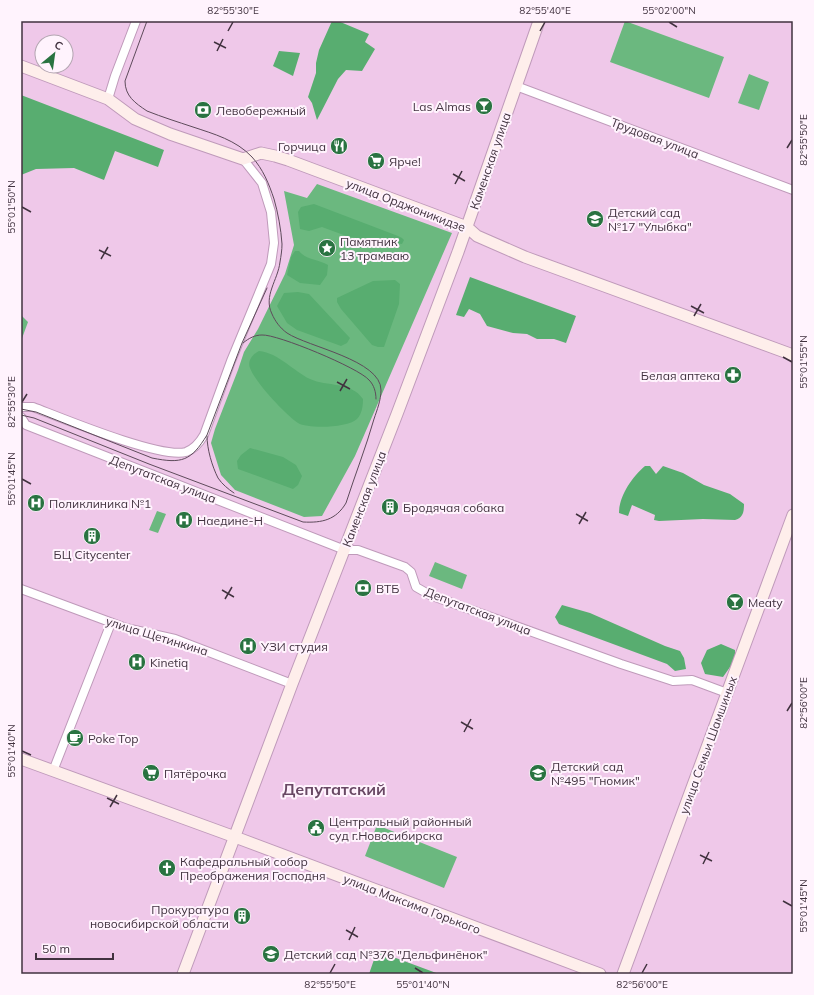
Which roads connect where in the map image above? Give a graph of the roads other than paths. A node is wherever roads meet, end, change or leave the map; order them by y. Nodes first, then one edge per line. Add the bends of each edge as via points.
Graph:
1 (136, 21) edge
2 (539, 21) edge
3 (21, 66) edge
4 (516, 86) junction
5 (108, 99) junction
6 (243, 159) junction
7 (793, 190) edge
8 (467, 226) junction
9 (793, 355) edge
10 (21, 407) edge
11 (21, 418) edge
12 (793, 515) edge
13 (344, 550) junction
14 (21, 588) edge
15 (111, 622) junction
16 (292, 684) junction
17 (727, 693) junction
18 (21, 759) edge
19 (53, 771) junction
20 (235, 837) junction
21 (183, 974) edge
22 (600, 974) edge
23 (623, 974) edge

1 - 5 street
2 - 4 street, Каменская улица
3 - 5 street
4 - 7 street, Трудовая улица
4 - 8 street, Каменская улица
5 - 6 street via 135,120
6 - 8 street, улица Орджоникидзе via 261,153 275,156
6 - 10 street via 262,183 271,212 274,243 271,264 199,443 187,451 174,453 151,449 33,407
8 - 9 street, улица Орджоникидзе via 477,236 525,257
8 - 13 street, Каменская улица
11 - 13 street, Депутатская улица via 26,425
12 - 17 street, улица Семьи Шамшиных
13 - 16 street, Каменская улица
13 - 17 street, Депутатская улица via 358,550 405,567 416,587 430,595 673,681 692,680
14 - 15 street, улица Щетинкина
15 - 16 street, улица Щетинкина via 175,639
15 - 19 street
16 - 20 street, Каменская улица
17 - 23 street, улица Семьи Шамшиных
18 - 19 street, улица Максима Горького
19 - 20 street, улица Максима Горького
20 - 21 street, Каменская улица
20 - 22 street, улица Максима Горького

